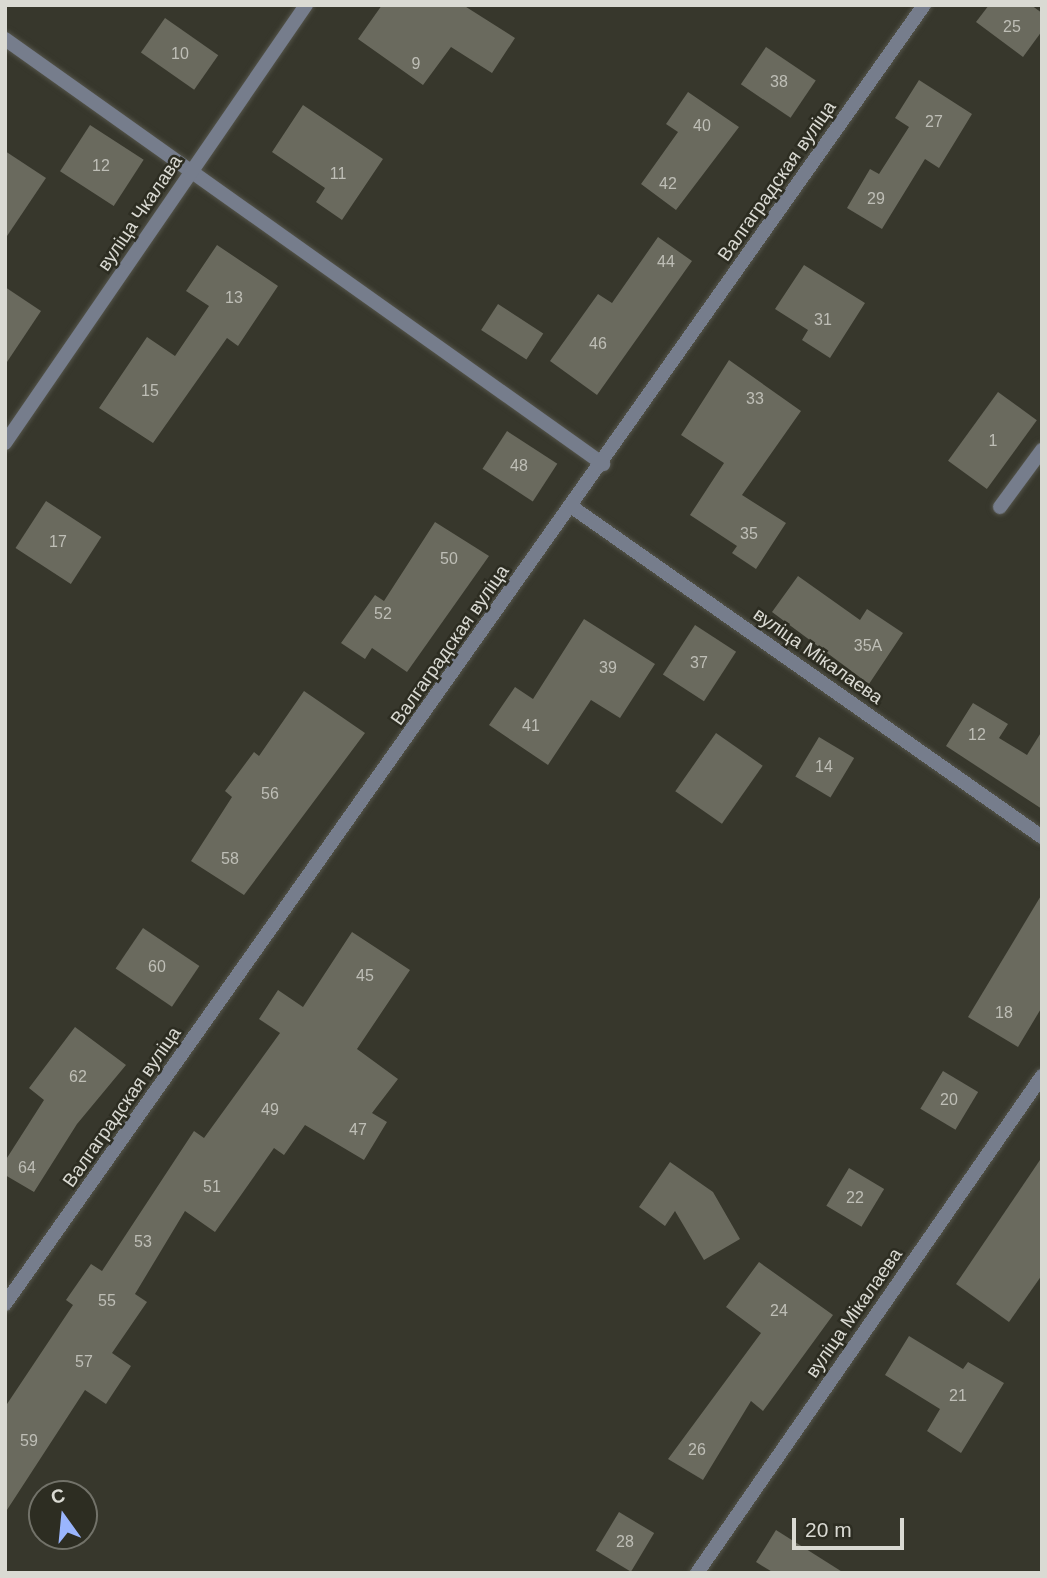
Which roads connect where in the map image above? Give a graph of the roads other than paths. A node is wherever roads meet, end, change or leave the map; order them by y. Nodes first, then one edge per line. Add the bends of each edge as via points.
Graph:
1 (306, 5) edge
2 (924, 5) edge
3 (5, 39) edge
4 (191, 173) junction
5 (5, 443) edge
6 (1042, 450) edge
7 (603, 464) junction
8 (572, 507) junction
9 (1000, 508) dead end
10 (1042, 837) edge
11 (1042, 1076) edge
12 (5, 1304) edge
13 (698, 1573) edge

1 - 4 street, вуліца Чкалава
2 - 7 street, Валгаградская вуліца
3 - 4 street
4 - 5 street, вуліца Чкалава
4 - 7 street
6 - 9 street
7 - 8 street, Валгаградская вуліца
8 - 10 street, вуліца Мікалаева
8 - 12 street, Валгаградская вуліца
11 - 13 street, вуліца Мікалаева

